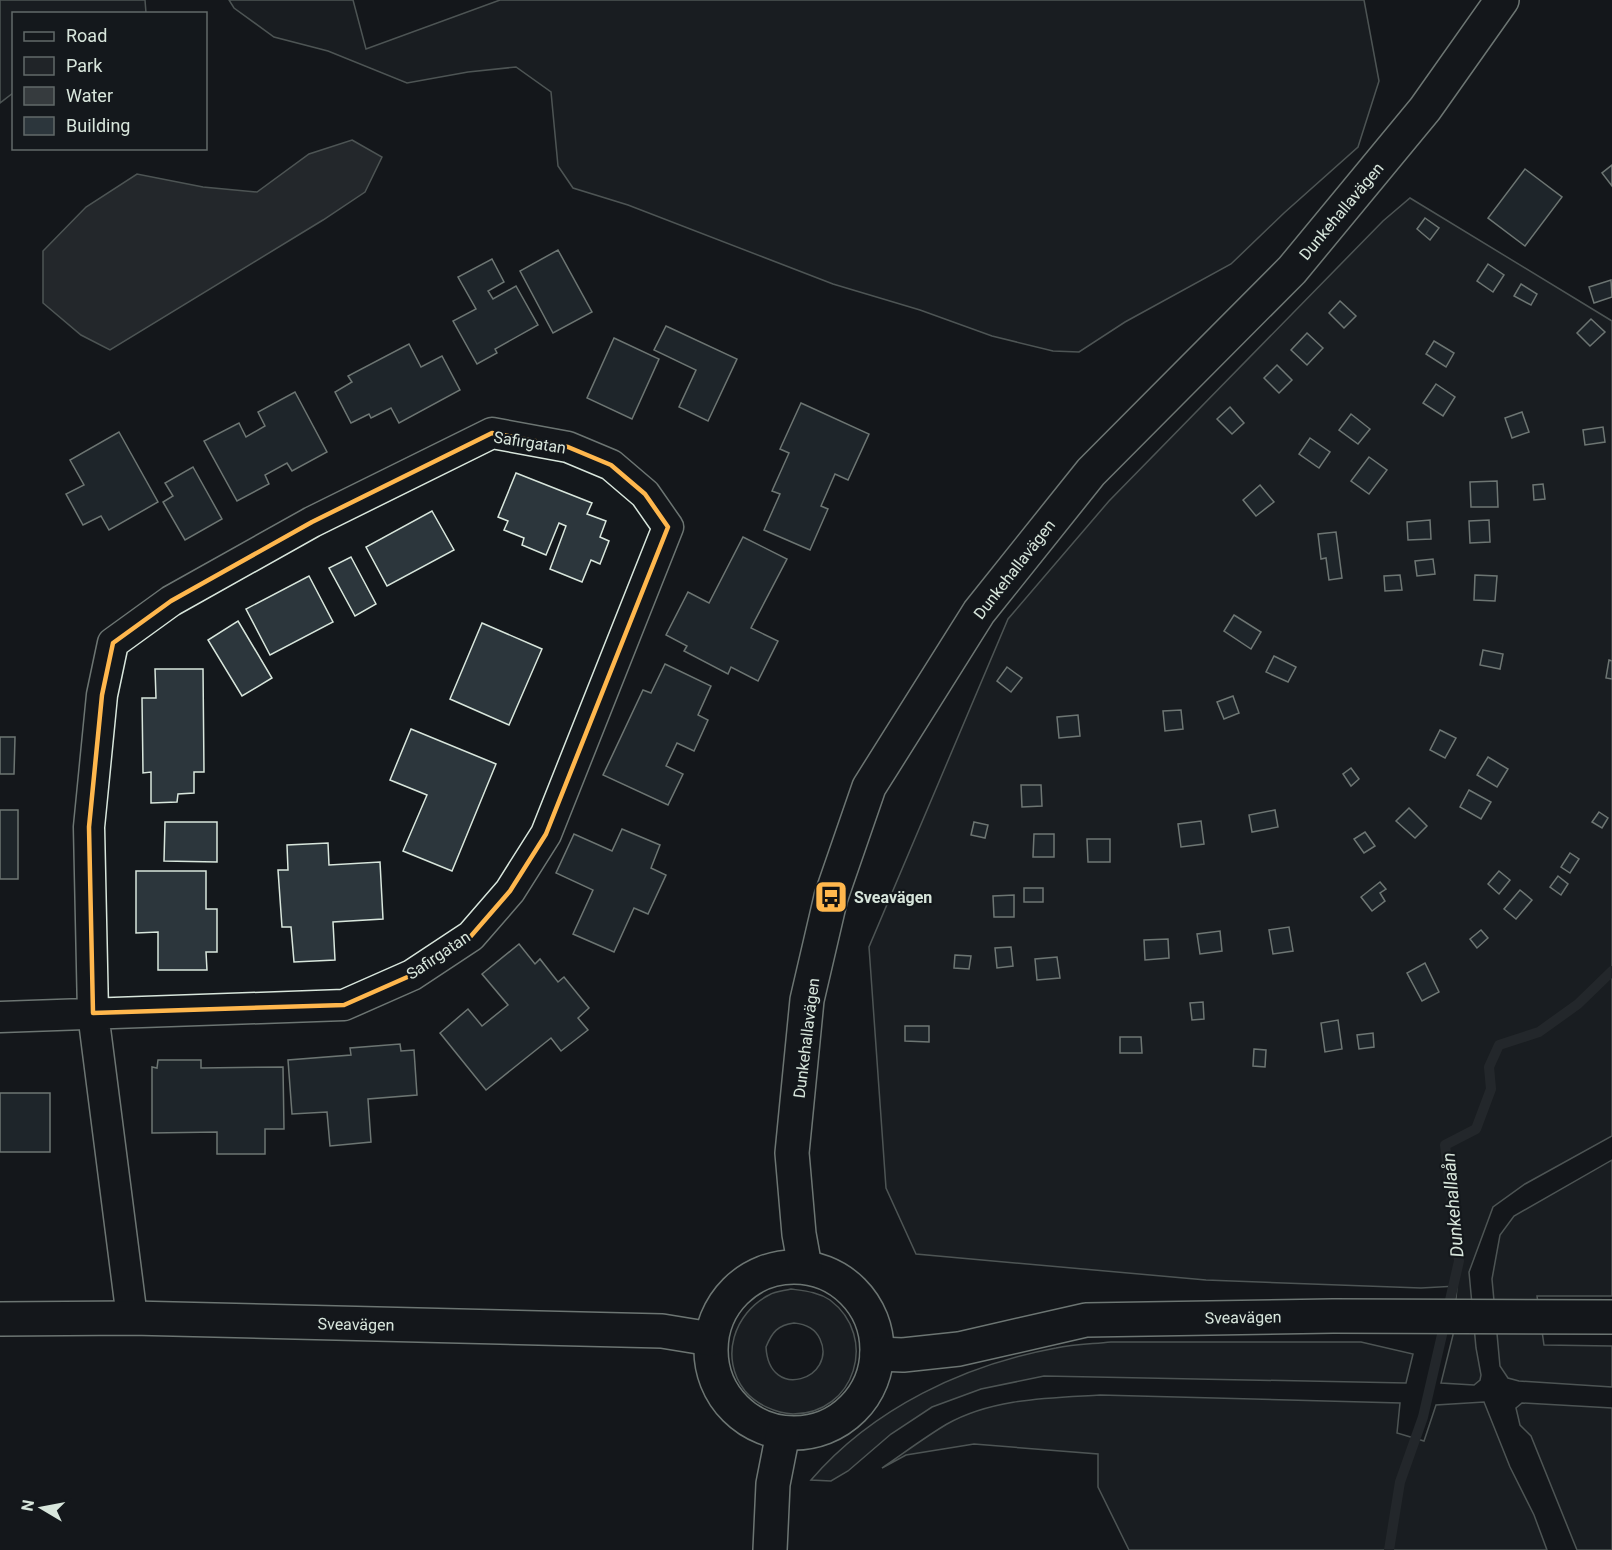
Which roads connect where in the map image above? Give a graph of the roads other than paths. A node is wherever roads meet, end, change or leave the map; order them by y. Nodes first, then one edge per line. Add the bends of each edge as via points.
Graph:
1 (1502, 0) edge
2 (93, 1013) junction
3 (0, 1017) edge
4 (805, 1267) junction
5 (1612, 1317) edge
6 (132, 1318) junction
7 (0, 1319) edge
8 (711, 1339) junction
9 (877, 1354) junction
10 (783, 1433) junction
11 (770, 1550) edge

1 - 4 street, Dunkehallavägen via 1425,109 1292,270 1083,481 980,612 869,787 831,897 807,1000 792,1153
2 - 2 street, Safirgatan via 89,827 102,695 113,643 171,601 312,522 492,433 568,447 611,465 645,494 668,527 620,651 546,834 510,891 471,936 412,975 344,1005
2 - 3 street
2 - 6 street, Safirgatan
4 - 8 street via 780,1267 757,1274 736,1288 719,1312
4 - 9 street via 824,1271 856,1293 868,1311
5 - 9 street, Sveavägen via 1086,1320 959,1349
6 - 7 street, Sveavägen
6 - 8 street, Sveavägen via 662,1331
8 - 10 street via 711,1363 730,1404 763,1428
9 - 10 street via 872,1378 845,1416 805,1432
10 - 11 street via 773,1484

